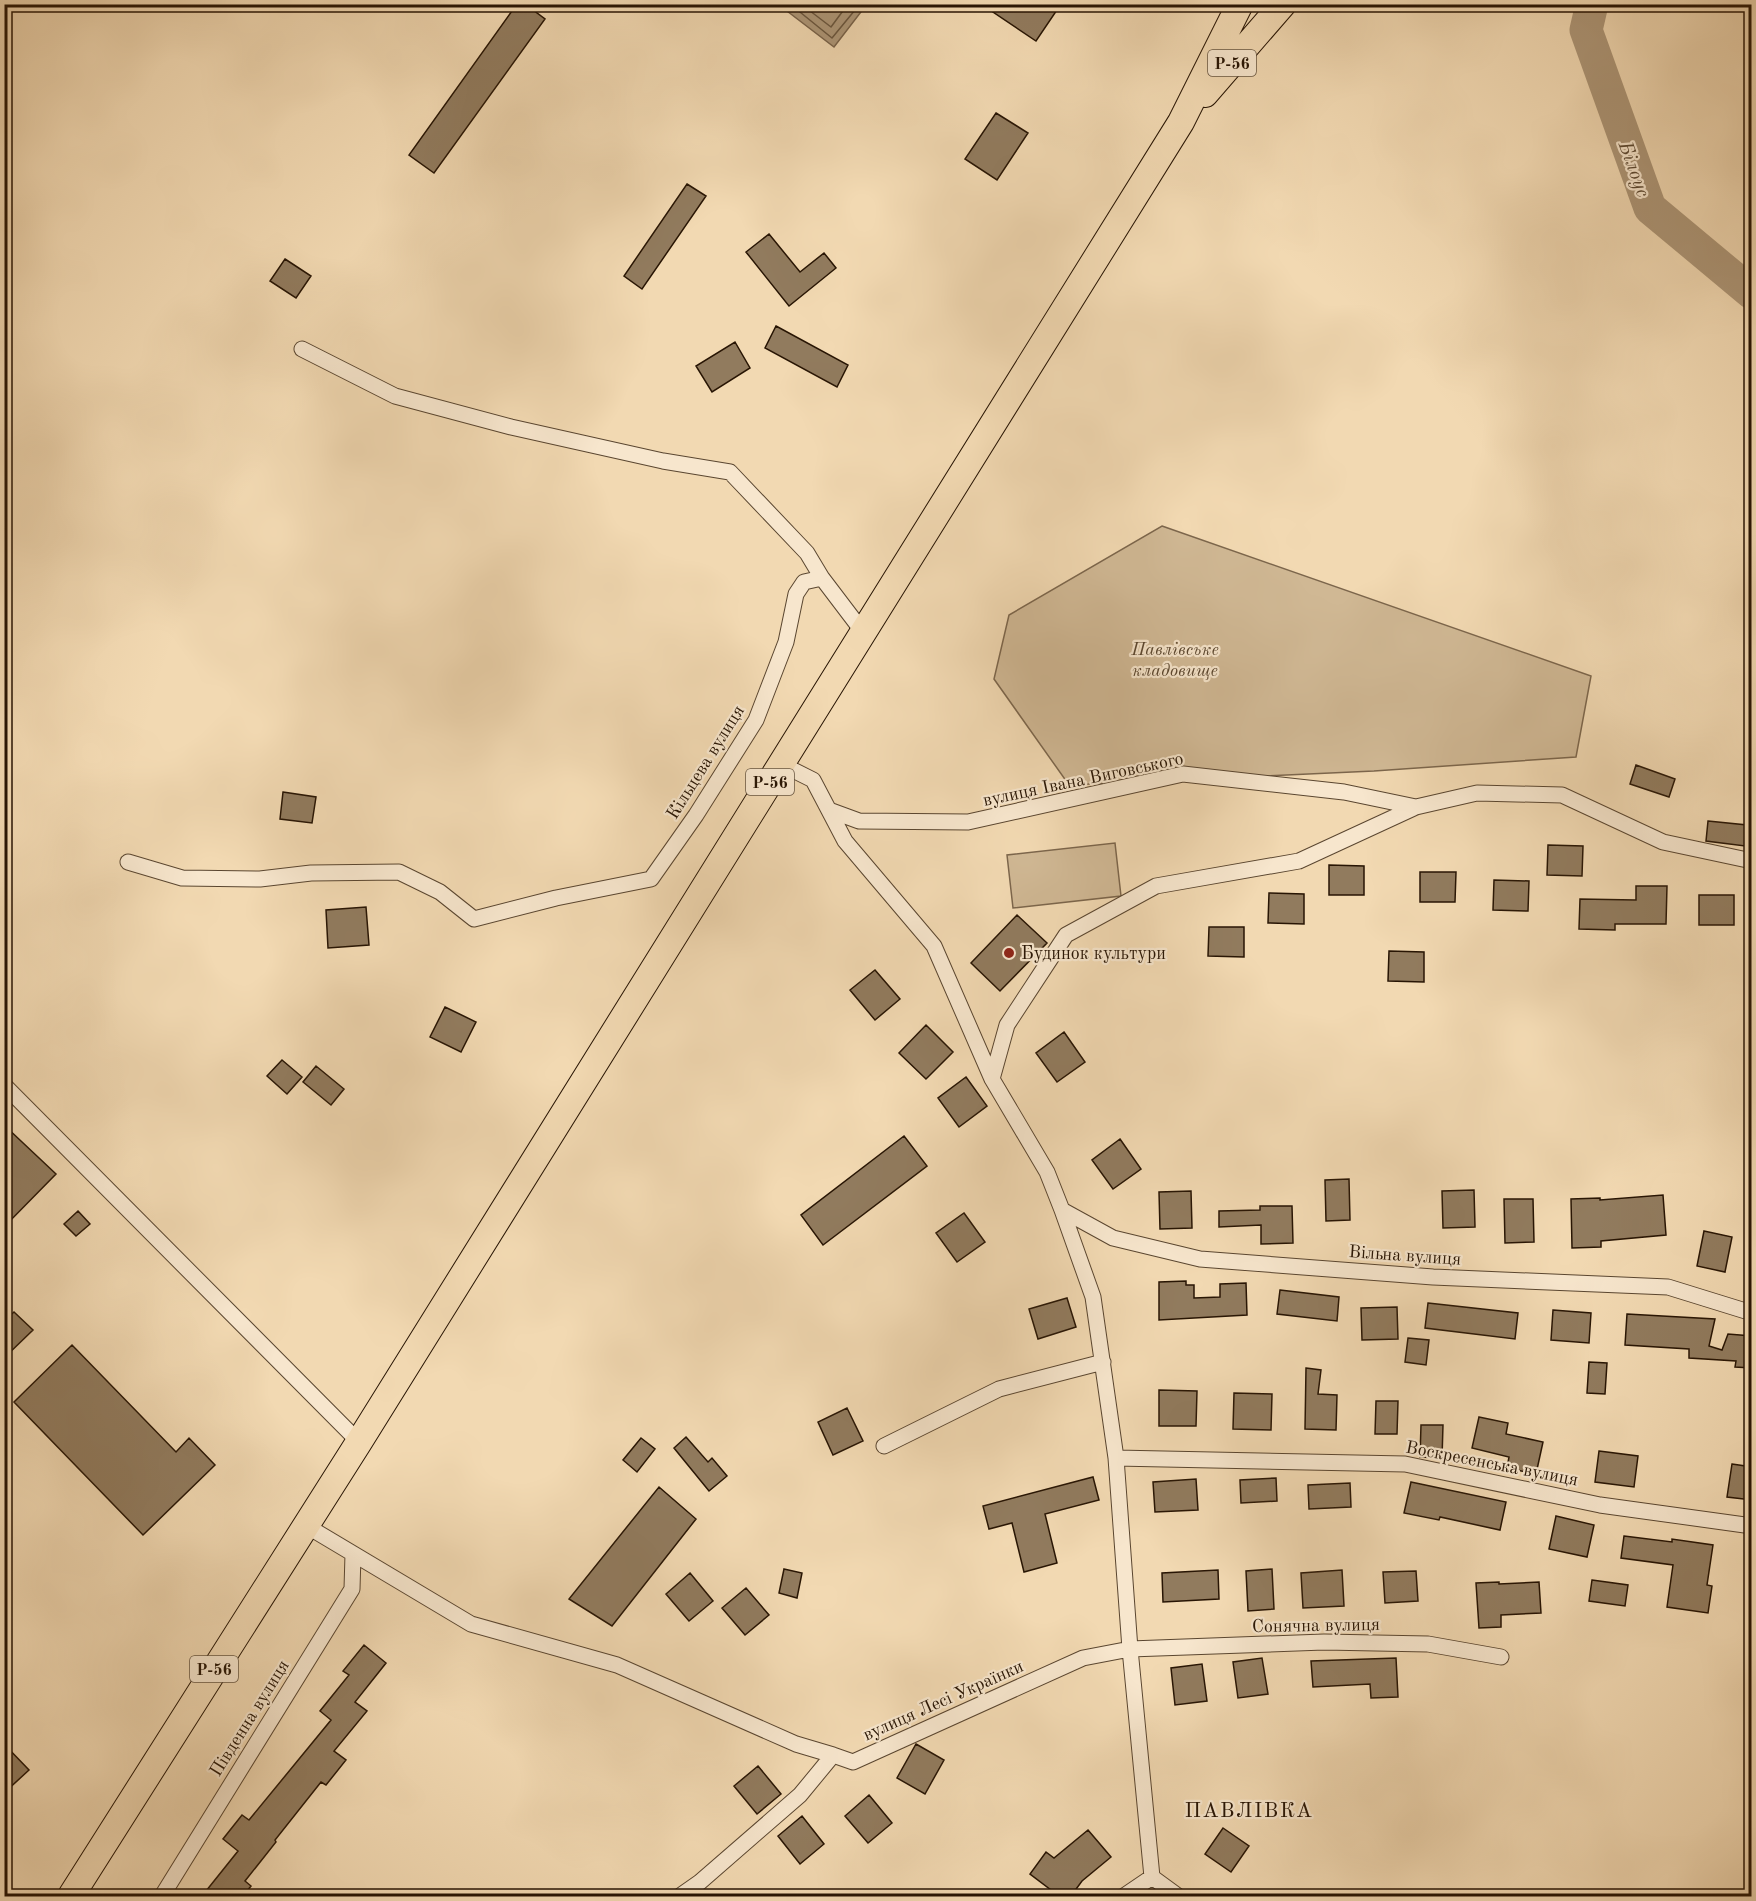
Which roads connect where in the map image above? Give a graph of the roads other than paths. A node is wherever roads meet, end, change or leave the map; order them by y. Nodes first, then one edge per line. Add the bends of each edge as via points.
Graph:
1 (1240, 4) edge
2 (1283, 4) edge
3 (1181, 122) junction
4 (302, 349) dead end
5 (822, 578) junction
6 (863, 632) junction
7 (781, 764) junction
8 (1416, 807) junction
9 (829, 810) junction
10 (1752, 861) edge
11 (128, 862) dead end
12 (992, 1079) junction
13 (4, 1085) edge
14 (1062, 1210) junction
15 (1752, 1312) edge
16 (1103, 1362) junction
17 (359, 1442) junction
18 (884, 1446) dead end
19 (1116, 1458) junction
20 (305, 1525) junction
21 (1752, 1526) edge
22 (353, 1554) junction
23 (1130, 1649) junction
24 (1501, 1657) dead end
25 (833, 1755) junction
26 (1152, 1877) junction
27 (71, 1896) edge
28 (162, 1896) edge
29 (680, 1896) edge
30 (1124, 1896) edge
31 (1178, 1896) edge

1 - 3 main road, Р-56
2 - 3 main road, Р-56
3 - 6 main road, Р-56
4 - 5 street via 395,396 535,432 730,472 807,553
5 - 6 street
5 - 11 street, Кільцева вулиця via 804,582 796,594 786,642 756,720 651,879 474,919 440,892 399,872 311,873 260,879 182,878
6 - 7 main road, Р-56
7 - 9 street via 813,780
7 - 17 main road, Р-56
8 - 9 street, вулиця Івана Виговського via 1344,792 1183,774 968,822 859,821
8 - 10 street, вулиця Івана Виговського via 1477,793 1562,795 1663,842
8 - 12 street, вулиця Івана Виговського via 1299,861 1156,886 1066,935 1008,1025
9 - 12 street via 845,841 934,946
12 - 14 street via 1047,1172
13 - 17 street
14 - 15 street, Вільна вулиця via 1113,1238 1200,1259 1433,1277 1668,1287
14 - 16 street via 1093,1297
16 - 18 street via 999,1389
16 - 19 street
17 - 20 main road, Р-56
19 - 21 street, Воскресенська вулиця via 1405,1464 1600,1505
19 - 23 street
20 - 22 street, вулиця Лесі Українки
20 - 27 main road, Р-56
22 - 25 street, вулиця Лесі Українки via 471,1624 617,1665 796,1744
22 - 28 street, Південна вулиця via 352,1589
23 - 24 street, Сонячна вулиця via 1324,1642 1428,1644
23 - 25 street, вулиця Лесі Українки via 1083,1658 853,1762
23 - 26 street
25 - 29 street via 800,1795
26 - 30 street
26 - 31 street

